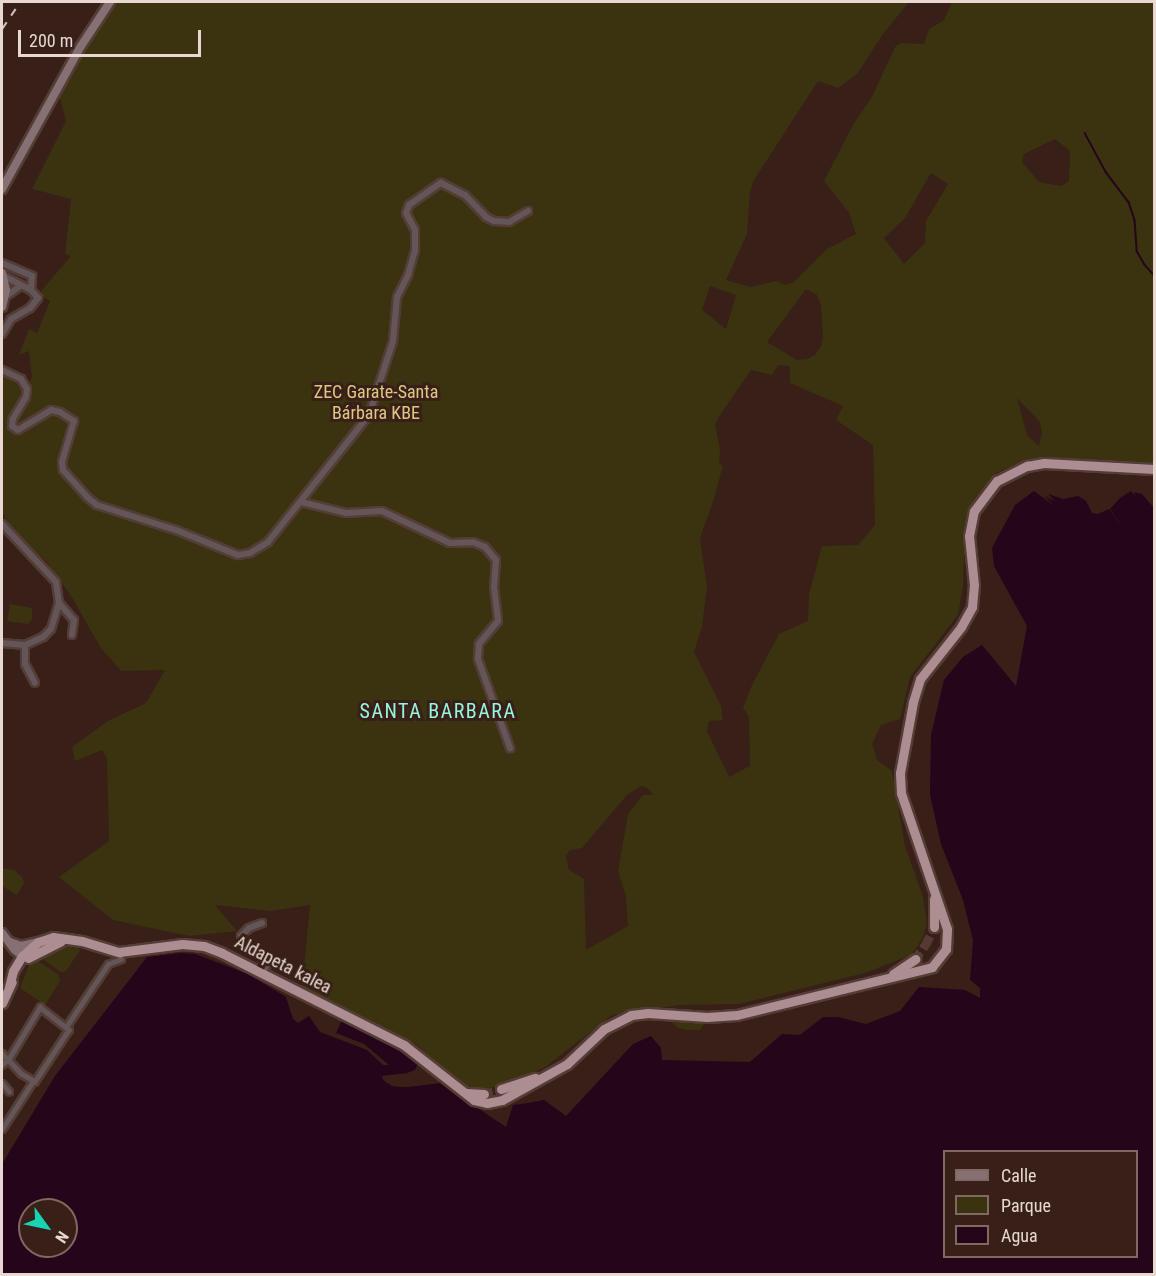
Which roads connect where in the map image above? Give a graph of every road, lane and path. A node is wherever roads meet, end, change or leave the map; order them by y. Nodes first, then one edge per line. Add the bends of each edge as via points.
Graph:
1 (110, 2) edge
2 (2, 189) edge
3 (528, 211) dead end
4 (2, 263) edge
5 (2, 274) edge
6 (20, 286) junction
7 (31, 290) junction
8 (5, 297) junction
9 (2, 307) edge
10 (2, 334) edge
11 (2, 370) edge
12 (1155, 469) edge
13 (301, 502) junction
14 (2, 524) edge
15 (59, 603) junction
16 (72, 635) dead end
17 (2, 643) edge
18 (25, 645) junction
19 (35, 682) dead end
20 (510, 748) dead end
21 (934, 894) junction
22 (262, 923) dead end
23 (934, 927) tunnel mouth
24 (2, 933) edge
25 (69, 938) junction
26 (22, 951) junction
27 (121, 959) dead end
28 (915, 959) tunnel mouth
29 (262, 973) junction
30 (883, 980) junction
31 (11, 984) junction
32 (2, 1004) edge
33 (68, 1024) tunnel mouth
34 (2, 1053) edge
35 (8, 1060) junction
36 (2, 1065) edge
37 (554, 1071) junction
38 (33, 1081) junction
39 (2, 1083) edge
40 (501, 1089) tunnel mouth
41 (6, 1090) edge
42 (461, 1091) junction
43 (483, 1094) tunnel mouth
44 (3, 1124) edge

1 - 2 main road
3 - 13 street via 509,222 494,221 465,195 441,183 409,206 406,213 415,230 415,250 397,297 393,341 384,376 365,422
4 - 7 street via 32,276
5 - 6 street
5 - 8 main road
6 - 7 street
6 - 8 street
7 - 10 street via 38,298 11,319
8 - 9 main road
11 - 13 street via 21,379 27,389 12,426 18,430 51,410 74,421 63,470 98,505 238,555 260,548
12 - 21 highway via 1027,466 997,481 974,511 969,536 972,607 920,679 900,773 902,794
13 - 20 street via 346,513 382,511 450,543 473,542 485,547 496,560 498,621 479,644 478,659
14 - 15 street via 56,582
15 - 16 street via 74,620
15 - 18 street via 51,629 34,643
17 - 18 street
18 - 19 street via 25,664
21 - 23 highway
21 - 30 highway via 947,929 948,943 943,955 932,967
22 - 29 street via 242,936 242,941 268,963
24 - 26 main road
25 - 26 highway
25 - 26 highway via 53,937
25 - 29 highway, Aldapeta kalea via 119,952 197,945
26 - 31 highway
26 - 31 highway
27 - 33 street via 108,964
28 - 30 highway
29 - 42 highway, Aldapeta kalea via 404,1045
30 - 37 highway via 737,1015 631,1015 614,1023
31 - 32 highway
34 - 35 street
35 - 36 street
35 - 38 street
35 - 38 street via 40,1007 56,1018 69,1030
37 - 40 highway
37 - 42 highway, Aldapeta kalea via 492,1103 474,1100
38 - 44 street
39 - 41 street
42 - 43 highway

